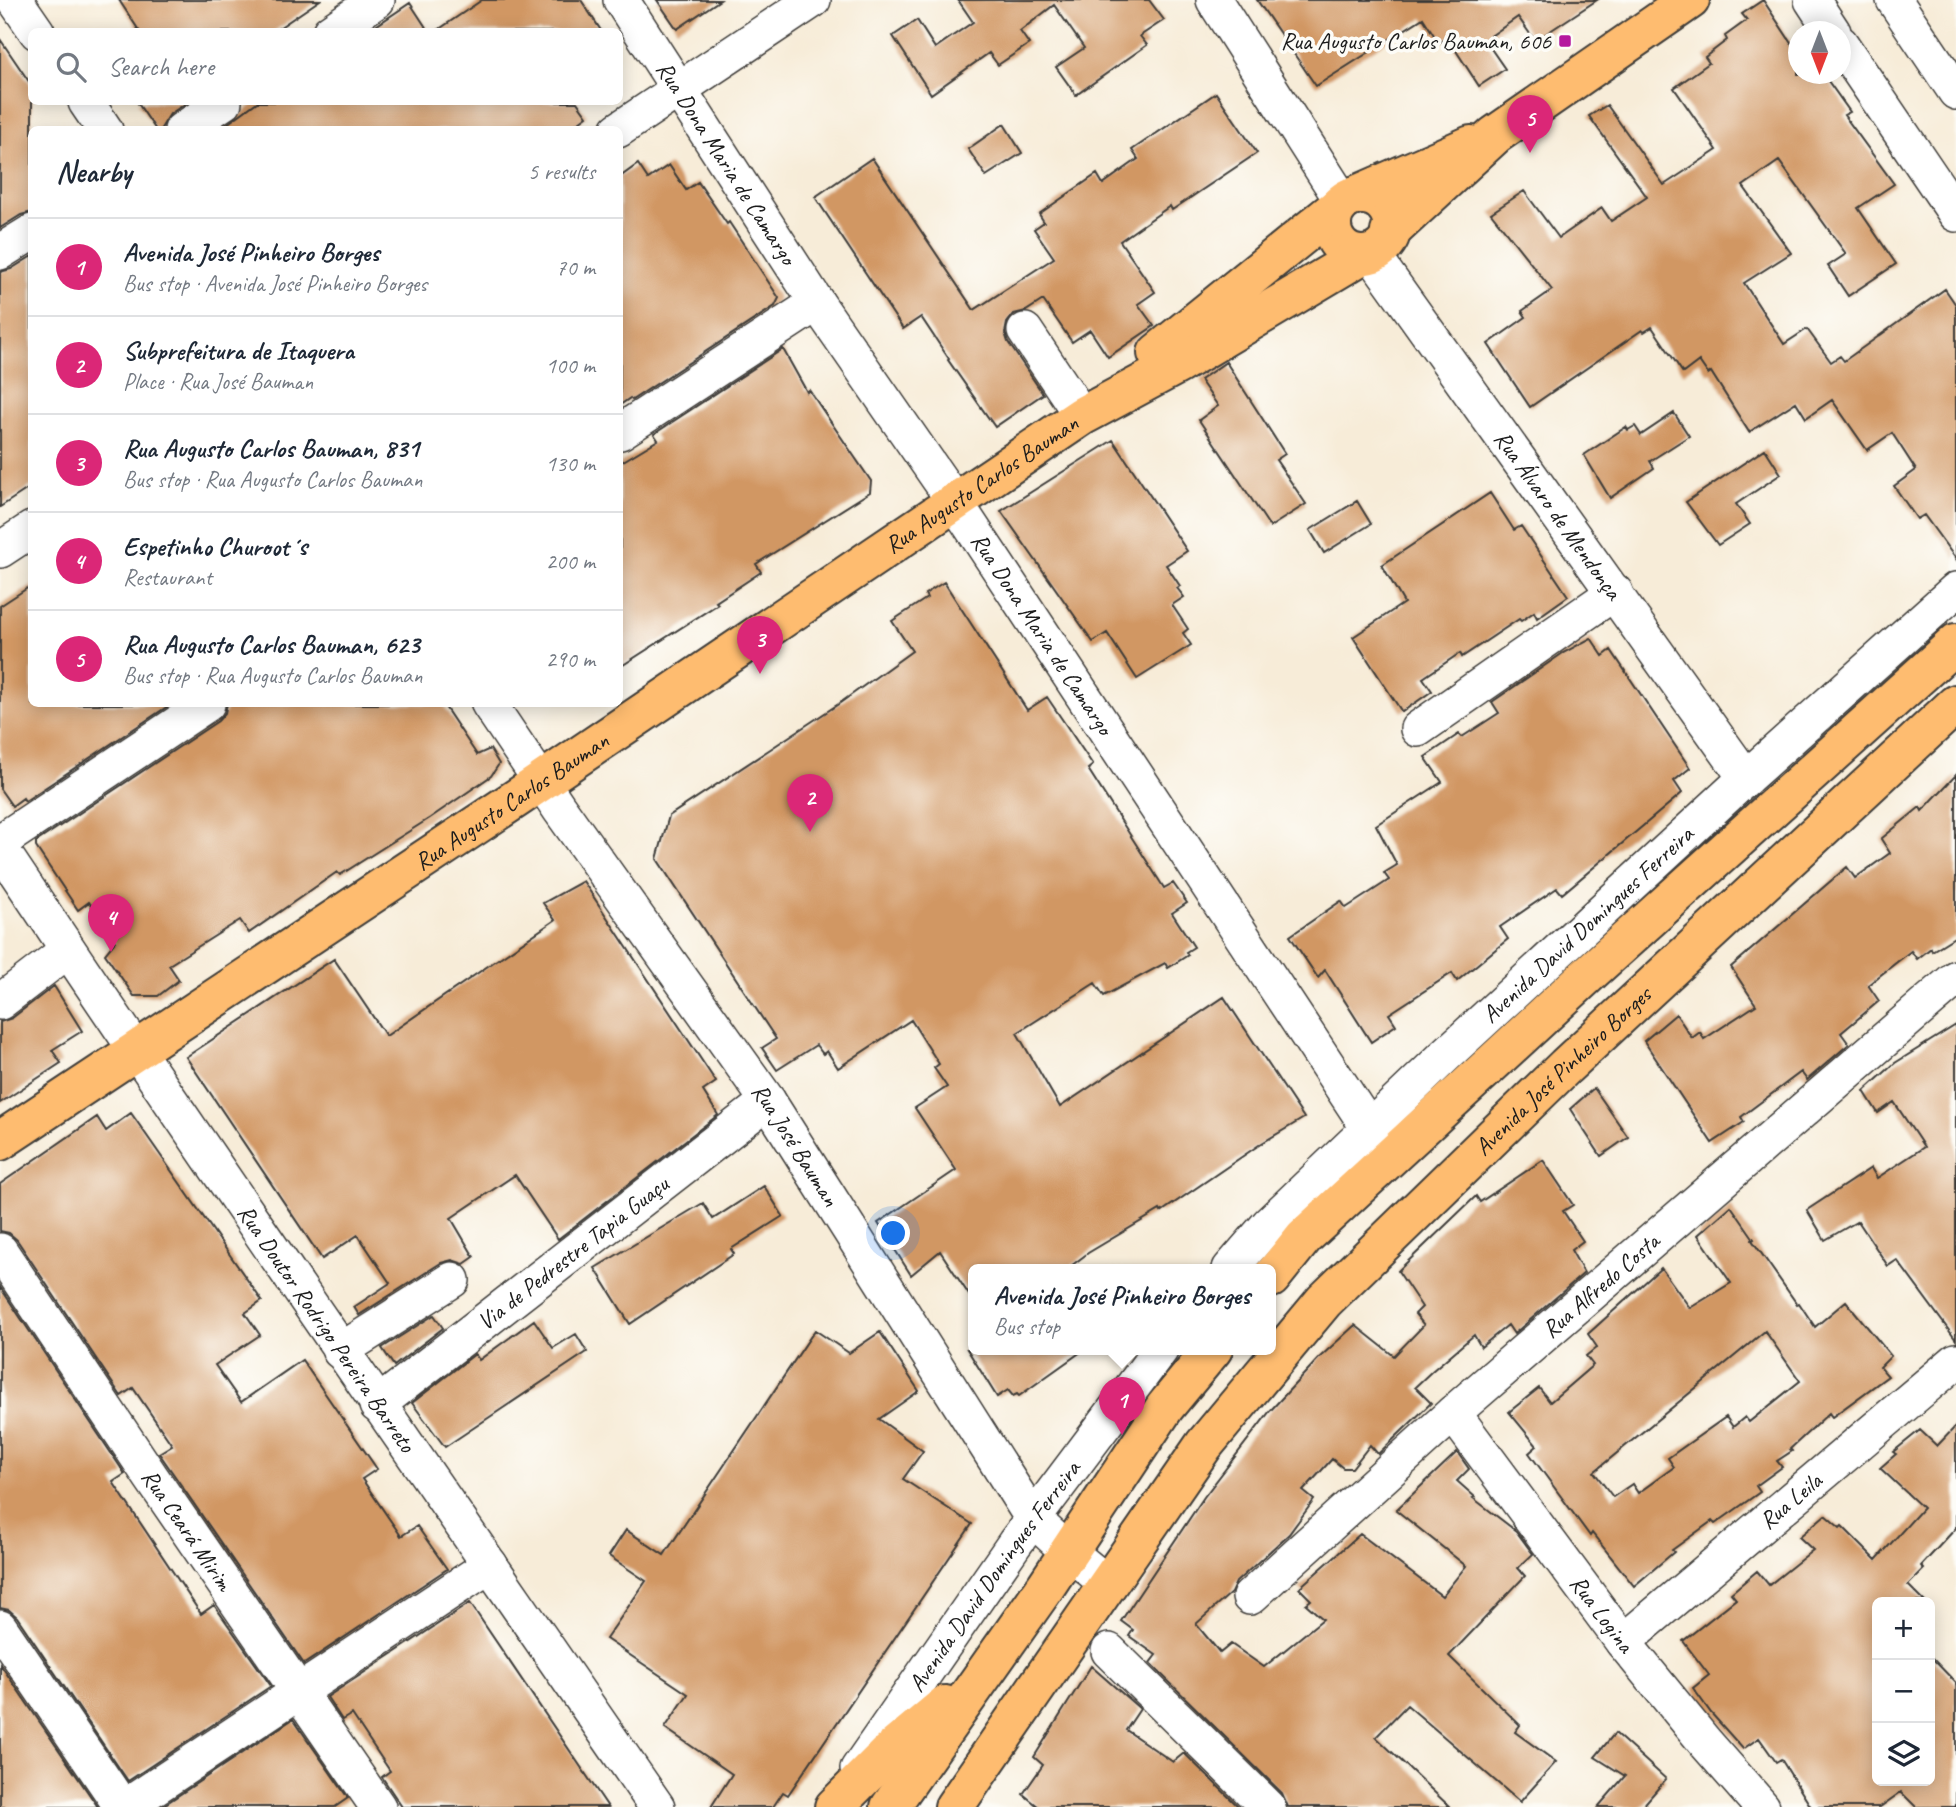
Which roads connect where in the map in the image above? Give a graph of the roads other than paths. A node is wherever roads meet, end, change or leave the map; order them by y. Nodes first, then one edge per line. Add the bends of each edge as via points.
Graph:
1 (15, 0) edge
2 (377, 0) edge
3 (621, 0) edge
4 (813, 0) edge
5 (1214, 0) edge
6 (1690, 0) edge
7 (1812, 0) edge
8 (1894, 0) edge
9 (1826, 21) edge
10 (34, 28) edge
11 (336, 28) edge
12 (1851, 59) edge
13 (680, 89) junction
14 (1956, 92) edge
15 (88, 105) edge
16 (219, 105) edge
17 (102, 126) edge
18 (187, 126) edge
19 (623, 127) edge
20 (1495, 135) junction
21 (1345, 201) junction
22 (1956, 214) edge
23 (28, 234) edge
24 (1375, 247) junction
25 (0, 252) edge
26 (817, 303) junction
27 (1025, 331) dead end
28 (1086, 414) junction
29 (623, 430) edge
30 (955, 502) junction
31 (28, 532) edge
32 (0, 550) edge
33 (1956, 590) edge
34 (1615, 592) junction
35 (1956, 643) edge
36 (1956, 704) edge
37 (202, 707) edge
38 (491, 707) edge
39 (1418, 729) dead end
40 (1746, 778) junction
41 (541, 782) junction
42 (0, 842) edge
43 (0, 848) edge
44 (68, 950) junction
45 (1956, 978) edge
46 (0, 1002) edge
47 (136, 1051) junction
48 (768, 1101) junction
49 (1369, 1128) junction
50 (0, 1141) edge
51 (0, 1251) edge
52 (1234, 1264) edge
53 (1276, 1272) edge
54 (452, 1280) dead end
55 (340, 1351) junction
56 (1156, 1355) edge
57 (1208, 1355) edge
58 (1956, 1361) edge
59 (377, 1405) junction
60 (1453, 1413) junction
61 (1033, 1519) junction
62 (1069, 1552) junction
63 (490, 1565) junction
64 (1108, 1584) junction
65 (1250, 1597) dead end
66 (0, 1628) edge
67 (1623, 1642) junction
68 (1109, 1651) dead end
69 (982, 1675) junction
70 (300, 1692) junction
71 (123, 1807) edge
72 (378, 1807) edge
73 (657, 1807) edge
74 (833, 1807) edge
75 (890, 1807) edge
76 (954, 1807) edge
77 (1268, 1807) edge
78 (1762, 1807) edge

1 - 10 street
2 - 11 street
3 - 13 street, Rua Dona Maria de Camargo
4 - 13 street
5 - 21 street
6 - 20 main road, Rua Augusto Carlos Bauman
7 - 9 street
8 - 14 street
12 - 22 street
13 - 19 street
13 - 26 street, Rua Dona Maria de Camargo
15 - 17 street
16 - 18 street
20 - 21 main road, Rua Augusto Carlos Bauman
20 - 24 main road, Rua Augusto Carlos Bauman
21 - 24 main road via 1332,223 1343,249
21 - 24 main road via 1370,196 1390,214
21 - 28 main road, Rua Augusto Carlos Bauman
23 - 25 street
24 - 28 main road, Rua Augusto Carlos Bauman
24 - 34 street, Rua Álvaro de Mendonça
26 - 29 street
26 - 30 street, Rua Dona Maria de Camargo
27 - 28 street
28 - 30 main road, Rua Augusto Carlos Bauman
30 - 41 main road, Rua Augusto Carlos Bauman
30 - 49 street, Rua Dona Maria de Camargo
31 - 32 street
33 - 40 street, Avenida David Domingues Ferreira
34 - 39 street
34 - 40 street, Rua Álvaro de Mendonça
35 - 53 main road, Avenida José Pinheiro Borges via 1437,1114 1304,1237
36 - 64 main road, Avenida José Pinheiro Borges via 1566,1066 1324,1301 1204,1445
37 - 42 street
38 - 41 street, Rua José Bauman
40 - 49 street, Avenida David Domingues Ferreira
41 - 47 main road, Rua Augusto Carlos Bauman
41 - 48 street, Rua José Bauman
43 - 44 street, Rua Doutor Rodrigo Pereira Barreto
44 - 46 street
44 - 47 street, Rua Doutor Rodrigo Pereira Barreto
45 - 60 street, Rua Alfredo Costa
47 - 50 main road, Rua Augusto Carlos Bauman
47 - 55 street, Rua Doutor Rodrigo Pereira Barreto
48 - 59 street, Via de Pedrestre Tapia Guaçu
48 - 61 street, Rua José Bauman
49 - 52 street, Avenida David Domingues Ferreira via 1269,1224
51 - 70 street, Rua Ceará Mirim
54 - 55 street
55 - 59 street, Rua Doutor Rodrigo Pereira Barreto
56 - 61 street, Avenida David Domingues Ferreira
57 - 62 main road via 1165,1407
58 - 67 street, Rua Leila
59 - 63 street, Rua Doutor Rodrigo Pereira Barreto
60 - 65 street, Rua Alfredo Costa
60 - 67 street, Rua Logina
61 - 62 street, Rua José Bauman
61 - 74 street, Avenida David Domingues Ferreira
62 - 64 street, Rua José Bauman
62 - 69 main road
63 - 70 street
63 - 73 street, Rua Doutor Rodrigo Pereira Barreto
64 - 76 main road, Avenida José Pinheiro Borges
66 - 71 street
67 - 78 street, Rua Logina
68 - 77 street
69 - 74 main road via 890,1751
69 - 75 main road
70 - 71 street
70 - 72 street, Rua Ceará Mirim

